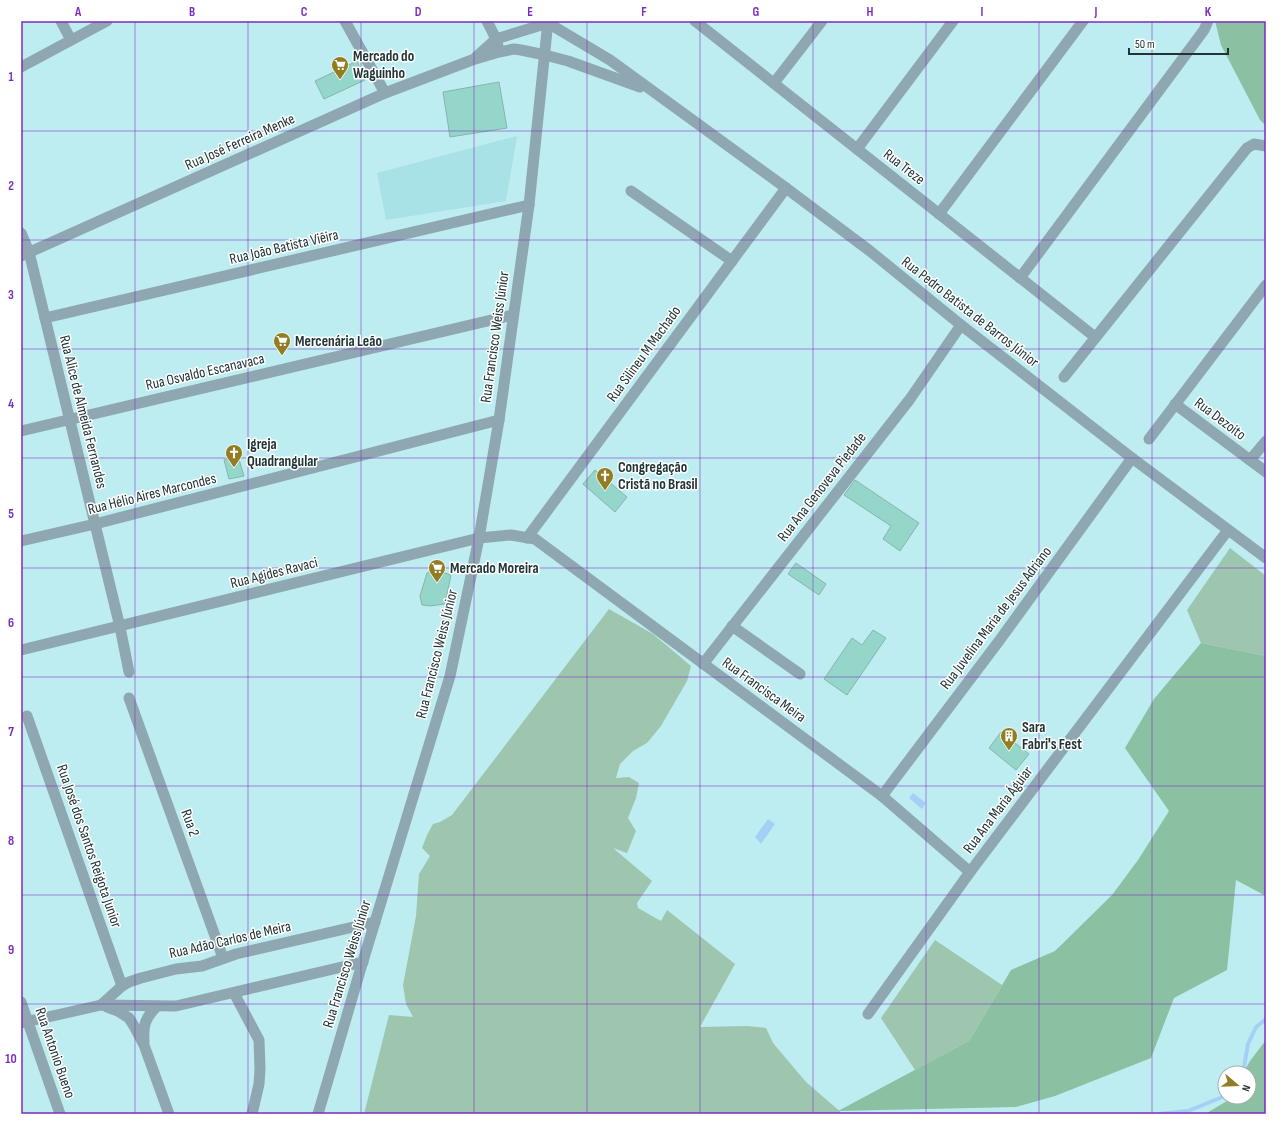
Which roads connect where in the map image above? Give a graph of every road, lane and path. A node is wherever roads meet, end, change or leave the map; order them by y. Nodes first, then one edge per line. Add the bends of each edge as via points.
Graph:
1 (61, 21) edge
2 (107, 21) edge
3 (345, 21) edge
4 (487, 21) edge
5 (822, 21) edge
6 (953, 21) edge
7 (1083, 21) edge
8 (1208, 21) edge
9 (548, 22) edge
10 (697, 22) edge
11 (496, 39) junction
12 (71, 40) junction
13 (499, 52) junction
14 (546, 55) junction
15 (472, 60) junction
16 (21, 67) edge
17 (774, 83) junction
18 (652, 91) junction
19 (385, 93) junction
20 (1266, 146) edge
21 (857, 149) junction
22 (786, 188) junction
23 (631, 191) dead end
24 (529, 205) junction
25 (939, 214) junction
26 (21, 233) edge
27 (25, 254) edge
28 (732, 261) junction
29 (1020, 278) junction
30 (1266, 285) edge
31 (513, 315) junction
32 (45, 318) junction
33 (960, 325) junction
34 (1095, 337) junction
35 (1064, 378) dead end
36 (1175, 404) junction
37 (70, 419) junction
38 (499, 420) junction
39 (21, 431) edge
40 (1149, 439) dead end
41 (1266, 441) edge
42 (1132, 458) junction
43 (1250, 460) junction
44 (1266, 472) edge
45 (95, 524) junction
46 (1228, 530) junction
47 (479, 538) junction
48 (531, 538) junction
49 (21, 541) edge
50 (1266, 558) edge
51 (732, 626) junction
52 (120, 627) junction
53 (21, 650) edge
54 (703, 664) junction
55 (129, 672) dead end
56 (800, 674) dead end
57 (129, 698) dead end
58 (27, 716) dead end
59 (882, 796) junction
60 (970, 872) junction
61 (375, 922) junction
62 (223, 958) junction
63 (363, 962) junction
64 (122, 986) junction
65 (234, 993) junction
66 (21, 1002) edge
67 (101, 1005) junction
68 (157, 1006) junction
69 (868, 1014) dead end
70 (24, 1022) edge
71 (144, 1044) junction
72 (60, 1114) edge
73 (169, 1114) edge
74 (252, 1114) edge
75 (318, 1114) edge

1 - 12 street
2 - 12 street
3 - 19 street
4 - 11 street
5 - 17 street
6 - 21 street
7 - 25 street
8 - 29 street via 1204,30
9 - 11 street, Rua José Ferreira Menke
9 - 14 street, Rua Francisco Weiss Júnior
9 - 18 street, Rua Pedro Batista de Barros Júnior via 610,60
10 - 17 street, Rua Treze
11 - 13 street
11 - 15 street, Rua José Ferreira Menke
12 - 16 street
13 - 14 street, Rua José Ferreira Menke via 521,50
13 - 15 street, Rua José Ferreira Menke
14 - 18 street, Rua Pedro Batista de Barros Júnior
14 - 24 street, Rua Francisco Weiss Júnior
15 - 19 street, Rua José Ferreira Menke
17 - 21 street, Rua Treze
18 - 22 street, Rua Pedro Batista de Barros Júnior
19 - 27 street, Rua José Ferreira Menke
20 - 34 street via 1254,144 1246,148
21 - 25 street, Rua Treze
22 - 28 street, Rua Silineu M Machado
22 - 33 street, Rua Pedro Batista de Barros Júnior via 870,251
23 - 28 street
24 - 31 street, Rua Francisco Weiss Júnior
24 - 32 street, Rua João Batista Viêira
25 - 29 street, Rua Treze
26 - 27 street, Rua Alice de Almeida Fernandes
27 - 32 street, Rua Alice de Almeida Fernandes
28 - 48 street, Rua Silineu M Machado
29 - 34 street, Rua Treze
30 - 36 street
31 - 37 street, Rua Osvaldo Escanavaca
31 - 38 street, Rua Francisco Weiss Júnior
32 - 37 street, Rua Alice de Almeida Fernandes
33 - 42 street, Rua Pedro Batista de Barros Júnior
33 - 51 street, Rua Ana Genoveva Piedade via 910,399
34 - 35 street
36 - 40 street
36 - 43 street, Rua Dezoito
37 - 39 street, Rua Osvaldo Escanavaca
37 - 45 street, Rua Alice de Almeida Fernandes
38 - 45 street, Rua Hélio Aires Marcondes
38 - 47 street, Rua Francisco Weiss Júnior
41 - 43 street
42 - 46 street, Rua Pedro Batista de Barros Júnior
42 - 59 street, Rua Juvelina Maria de Jesus Adriano
43 - 44 street, Rua Dezoito
45 - 49 street, Rua Hélio Aires Marcondes
45 - 52 street, Rua Alice de Almeida Fernandes
46 - 50 street, Rua Pedro Batista de Barros Júnior
46 - 60 street, Rua Ana Maria Águiar
47 - 48 street, Rua Agides Ravaci via 511,535
47 - 52 street, Rua Agides Ravaci
47 - 61 street, Rua Francisco Weiss Júnior via 450,676
48 - 54 street, Rua Francisca Meira
51 - 54 street, Rua Ana Genoveva Piedade
51 - 56 street
52 - 53 street, Rua Agides Ravaci
52 - 55 street, Rua Alice de Almeida Fernandes
54 - 59 street, Rua Francisca Meira
57 - 62 street, Rua 2
58 - 64 street, Rua José dos Santos Reigota Junior
59 - 60 street, Rua Francisca Meira
60 - 69 street, Rua Ana Maria Águiar
61 - 62 street, Rua Adão Carlos de Meira
61 - 63 street, Rua Francisco Weiss Júnior
62 - 64 street, Rua Adão Carlos de Meira via 202,966 176,968
63 - 65 street, Rua Adão Carlos de Meira
63 - 75 street, Rua Francisco Weiss Júnior
64 - 67 street, Rua Adão Carlos de Meira
65 - 68 street, Rua Adão Carlos de Meira via 176,1006
65 - 74 street via 259,1040 260,1069
66 - 70 street, Rua Antonio Bueno
67 - 68 street, Rua Adão Carlos de Meira
67 - 70 street, Rua Adão Carlos de Meira
67 - 71 street via 129,1018
68 - 71 street via 143,1028
70 - 72 street, Rua Antonio Bueno
71 - 73 street

